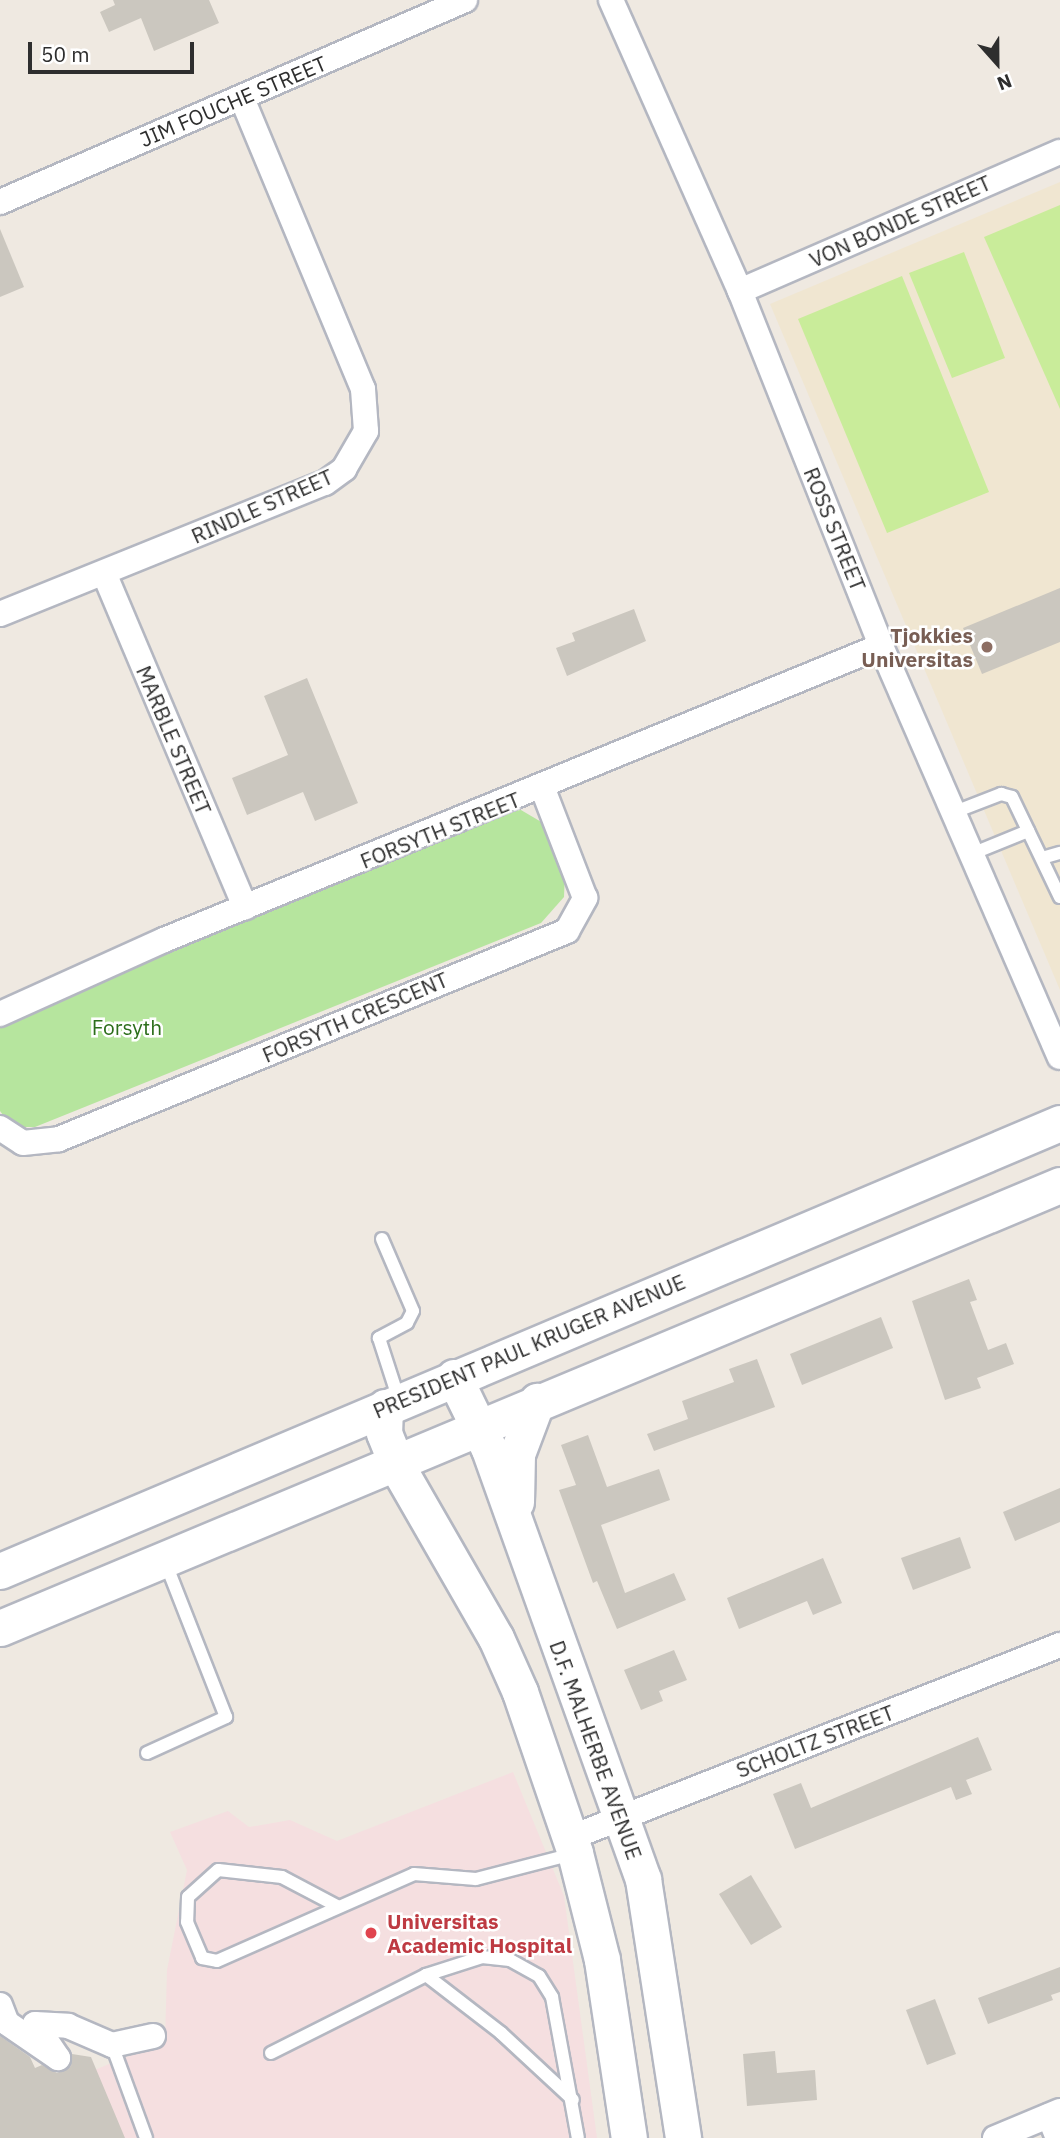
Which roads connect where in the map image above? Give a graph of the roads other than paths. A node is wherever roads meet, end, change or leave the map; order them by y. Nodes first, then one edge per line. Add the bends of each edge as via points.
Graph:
1 (465, 0) edge
2 (611, 0) edge
3 (242, 98) junction
4 (1060, 152) edge
5 (0, 201) edge
6 (740, 291) junction
7 (104, 573) junction
8 (0, 614) edge
9 (881, 646) junction
10 (543, 789) junction
11 (952, 813) junction
12 (1028, 831) junction
13 (1060, 853) edge
14 (970, 855) junction
15 (1042, 858) junction
16 (1060, 897) edge
17 (245, 907) junction
18 (0, 1014) edge
19 (1060, 1057) edge
20 (1060, 1124) edge
21 (0, 1128) edge
22 (1060, 1185) edge
23 (382, 1239) dead end
24 (454, 1377) junction
25 (537, 1401) junction
26 (392, 1404) junction
27 (480, 1427) junction
28 (397, 1465) junction
29 (516, 1530) junction
30 (165, 1560) junction
31 (0, 1571) edge
32 (0, 1628) edge
33 (1060, 1645) edge
34 (147, 1753) dead end
35 (623, 1817) junction
36 (573, 1845) junction
37 (337, 1906) junction
38 (426, 1975) junction
39 (0, 2005) edge
40 (153, 2036) dead end
41 (111, 2045) junction
42 (271, 2053) dead end
43 (573, 2100) junction
44 (1056, 2121) edge
45 (146, 2138) edge
46 (578, 2138) edge
47 (629, 2138) edge
48 (683, 2138) edge
49 (995, 2138) edge

1 - 3 street, JIM FOUCHE STREET
2 - 6 street, ROSS STREET
3 - 5 street, JIM FOUCHE STREET
3 - 7 street, RINDLE STREET via 363,389 366,431 344,469 325,483
4 - 6 street, VON BONDE STREET
6 - 9 street, ROSS STREET
7 - 8 street, RINDLE STREET
7 - 17 street, MARBLE STREET
9 - 10 street, FORSYTH STREET
9 - 11 street, ROSS STREET
10 - 17 street, FORSYTH STREET
10 - 21 street, FORSYTH CRESCENT via 585,898 567,931 59,1139 23,1143
11 - 12 lane via 1007,793
11 - 14 street, ROSS STREET
12 - 14 lane
12 - 15 lane
13 - 15 lane
14 - 19 street, ROSS STREET
15 - 16 lane
17 - 18 street, FORSYTH STREET
20 - 24 street, PRESIDENT PAUL KRUGER AVENUE
22 - 25 street
23 - 26 lane via 412,1311 407,1323 379,1338
24 - 26 street, PRESIDENT PAUL KRUGER AVENUE
24 - 27 street, D.F. MALHERBE AVENUE
25 - 27 street
25 - 29 street via 517,1454
26 - 28 street via 384,1433
26 - 31 street, PRESIDENT PAUL KRUGER AVENUE
27 - 28 street
27 - 29 street, D.F. MALHERBE AVENUE
28 - 30 street
28 - 36 street via 496,1638
29 - 35 street, D.F. MALHERBE AVENUE
30 - 32 street
30 - 34 lane via 226,1717
33 - 35 street, SCHOLTZ STREET
35 - 36 street, SCHOLTZ STREET
35 - 48 street, D.F. MALHERBE AVENUE via 658,1950
36 - 37 lane via 476,1879 414,1874
36 - 47 street via 602,1960
37 - 37 lane via 217,1961 202,1958 187,1922 188,1897 218,1870 282,1877
38 - 42 lane
38 - 43 lane via 501,2033
38 - 43 lane via 482,1957 510,1960 539,1976 563,2034
39 - 41 street via 7,2023 58,2058 35,2024 68,2026
40 - 41 street
41 - 45 lane
43 - 46 lane
44 - 49 street

